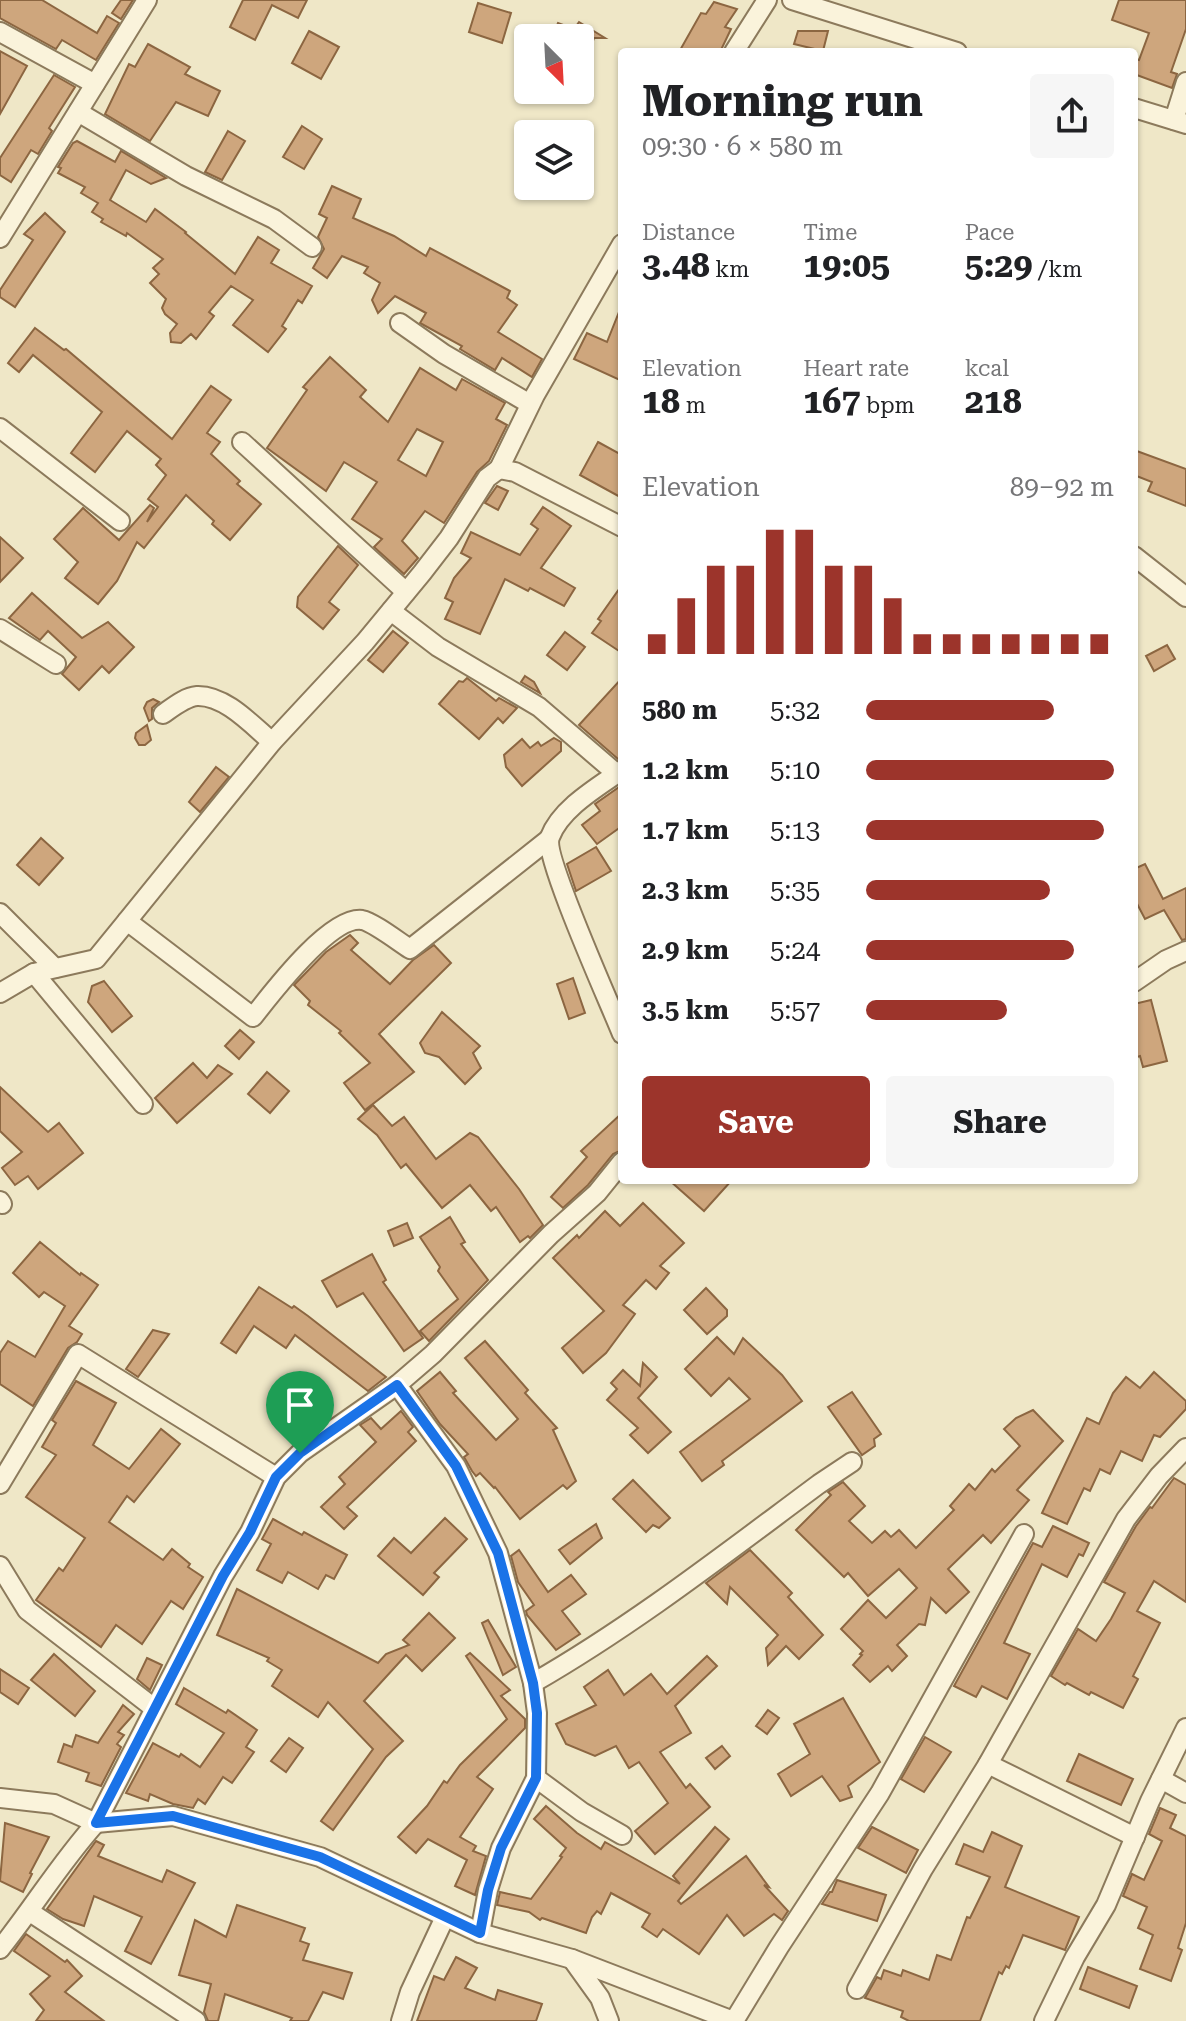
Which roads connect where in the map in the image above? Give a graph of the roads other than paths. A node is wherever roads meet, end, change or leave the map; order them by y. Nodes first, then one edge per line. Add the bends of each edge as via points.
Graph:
1 (147, 0) edge
2 (767, 0) edge
3 (792, 0) edge
4 (0, 32) edge
5 (737, 48) edge
6 (944, 48) edge
7 (1186, 82) edge
8 (95, 84) junction
9 (1138, 109) edge
10 (78, 112) junction
11 (1180, 122) edge
12 (0, 236) edge
13 (312, 247) dead end
14 (618, 251) edge
15 (400, 323) dead end
16 (530, 404) junction
17 (0, 428) edge
18 (242, 442) dead end
19 (499, 469) junction
20 (120, 521) dead end
21 (618, 525) edge
22 (1138, 559) edge
23 (406, 592) junction
24 (1186, 597) edge
25 (391, 611) junction
26 (0, 629) edge
27 (56, 664) dead end
28 (163, 714) dead end
29 (272, 742) junction
30 (618, 770) edge
31 (618, 774) edge
32 (549, 839) junction
33 (0, 913) edge
34 (127, 921) junction
35 (1186, 951) edge
36 (55, 968) junction
37 (34, 973) junction
38 (1138, 979) edge
39 (0, 993) edge
40 (618, 1024) edge
41 (143, 1104) dead end
42 (618, 1167) edge
43 (397, 1385) junction
44 (1186, 1448) edge
45 (852, 1462) dead end
46 (276, 1477) junction
47 (0, 1484) edge
48 (1024, 1534) dead end
49 (0, 1566) edge
50 (533, 1683) junction
51 (154, 1708) junction
52 (1186, 1728) edge
53 (988, 1764) junction
54 (536, 1778) junction
55 (1161, 1779) junction
56 (1186, 1793) edge
57 (0, 1798) edge
58 (96, 1823) junction
59 (622, 1835) dead end
60 (1135, 1837) junction
61 (30, 1912) junction
62 (445, 1917) junction
63 (480, 1933) junction
64 (0, 1949) edge
65 (572, 1959) junction
66 (857, 1989) dead end
67 (196, 2021) edge
68 (401, 2021) edge
69 (609, 2021) edge
70 (733, 2021) edge
71 (1044, 2021) edge

1 - 8 street
2 - 5 street
3 - 6 street
4 - 8 street
7 - 11 street
8 - 10 street
9 - 11 street
10 - 12 street
10 - 13 street via 186,176 274,219
14 - 16 street
15 - 16 street
16 - 19 street
17 - 20 street
18 - 23 street
19 - 21 street via 515,472
19 - 23 street via 487,478
22 - 24 street
23 - 25 street
25 - 29 street
25 - 30 street via 438,647 539,707
26 - 27 street
28 - 29 street via 196,696 215,700
29 - 34 street
31 - 32 street via 563,817
32 - 34 street via 410,949 363,920 340,924 293,968 253,1017
32 - 40 street via 561,886
33 - 36 street
34 - 36 street via 96,959
35 - 38 street
36 - 37 street
37 - 39 street
37 - 41 street
42 - 43 street
43 - 46 street via 300,1453
43 - 50 street via 456,1466 498,1553
44 - 53 street via 1126,1519
45 - 50 street via 625,1626
46 - 47 street via 78,1354
46 - 51 street
48 - 70 street via 880,1793
49 - 51 street via 27,1610
50 - 54 street
51 - 58 street
52 - 55 street
53 - 60 street
53 - 66 street
54 - 59 street
54 - 63 street via 501,1848
55 - 56 street
55 - 60 street
57 - 58 street via 54,1804
58 - 61 street via 65,1857
58 - 62 street via 173,1816 320,1857
60 - 71 street via 1106,1905
61 - 64 street
61 - 67 street
62 - 63 street
62 - 68 street
63 - 65 street
65 - 69 street via 600,1998
65 - 70 street

